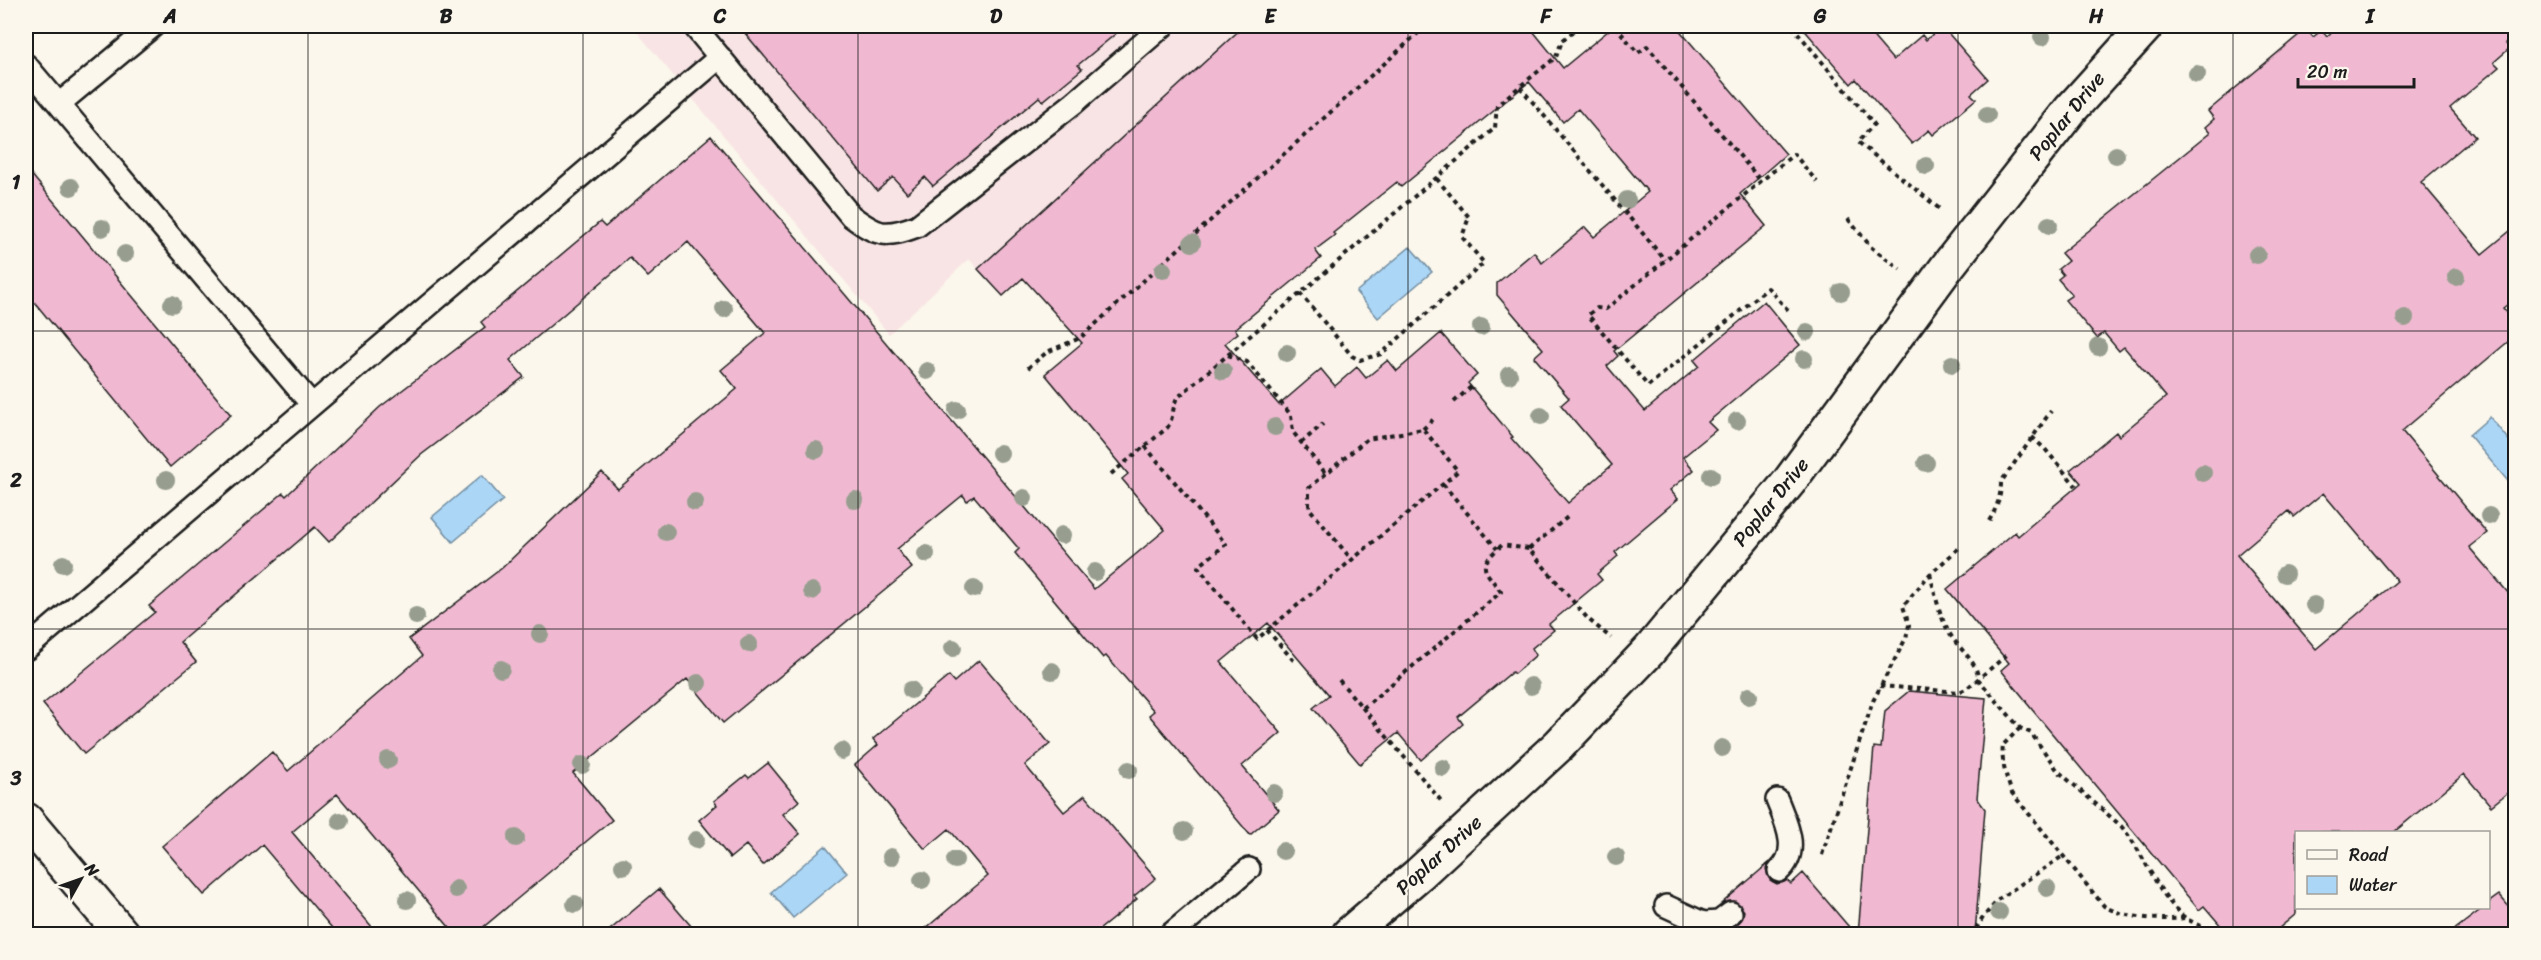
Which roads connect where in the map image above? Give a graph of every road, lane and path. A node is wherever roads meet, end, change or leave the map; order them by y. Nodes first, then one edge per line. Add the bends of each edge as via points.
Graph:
1 (153, 26) edge
2 (694, 26) edge
3 (1163, 26) edge
4 (1426, 26) edge
5 (1581, 26) edge
6 (1615, 26) edge
7 (1792, 26) edge
8 (2146, 26) edge
9 (720, 57) junction
10 (26, 65) edge
11 (1520, 87) junction
12 (59, 104) junction
13 (1436, 178) junction
14 (1761, 181) junction
15 (1816, 182) dead end
16 (1942, 211) dead end
17 (1848, 219) dead end
18 (1665, 260) junction
19 (1899, 269) dead end
20 (1300, 293) junction
21 (1788, 310) dead end
22 (1228, 355) junction
23 (1028, 368) dead end
24 (1471, 387) dead end
25 (1454, 402) dead end
26 (312, 405) junction
27 (2051, 411) dead end
28 (1436, 417) dead end
29 (1323, 424) dead end
30 (1423, 429) junction
31 (2032, 437) junction
32 (1301, 442) junction
33 (1145, 446) junction
34 (1111, 474) dead end
35 (1326, 474) junction
36 (1443, 484) junction
37 (2076, 486) dead end
38 (1570, 515) dead end
39 (1989, 521) dead end
40 (1959, 548) dead end
41 (1497, 549) junction
42 (1529, 549) junction
43 (1352, 560) junction
44 (1930, 574) junction
45 (1268, 630) junction
46 (1611, 639) dead end
47 (26, 649) edge
48 (2008, 654) dead end
49 (1295, 662) dead end
50 (1978, 679) junction
51 (1339, 680) dead end
52 (1880, 686) junction
53 (1364, 708) junction
54 (2020, 728) junction
55 (1777, 800) dead end
56 (1444, 804) dead end
57 (26, 820) edge
58 (2063, 856) junction
59 (1821, 859) dead end
60 (1249, 869) dead end
61 (1779, 872) dead end
62 (1666, 906) dead end
63 (1731, 913) dead end
64 (2185, 918) junction
65 (1976, 929) dead end
66 (122, 934) edge
67 (1171, 934) edge
68 (1349, 934) edge
69 (2215, 934) edge

1 - 12 lane
2 - 9 lane
3 - 9 lane via 1074,103 917,226 895,234 873,231 851,216
4 - 23 path via 1080,338 1047,352
5 - 11 path via 1562,41 1556,57
6 - 14 path via 1638,53 1647,46
7 - 16 path via 1874,124 1858,142
8 - 68 main road, Poplar Drive via 2076,103 1947,267 1789,482 1649,651 1559,745
9 - 26 lane
10 - 12 lane
11 - 13 path via 1497,105 1496,128
11 - 18 path
12 - 26 lane
13 - 20 path
13 - 20 path via 1469,217 1462,237 1484,263 1381,354 1360,360 1352,356
14 - 15 path via 1794,154
14 - 18 path
17 - 19 path via 1872,248
18 - 21 path via 1606,309 1597,308 1588,315 1648,386 1768,288
20 - 22 path
22 - 32 path via 1247,362 1291,415 1293,432
22 - 33 path via 1178,398 1171,423
24 - 25 path
26 - 47 lane
27 - 31 path
28 - 30 path
29 - 32 path
30 - 35 path via 1367,439
30 - 36 path via 1458,471
31 - 37 path
31 - 39 path via 2001,482 1999,500
32 - 35 path
33 - 34 path
33 - 45 path via 1226,544 1198,567 1257,639
35 - 43 path via 1309,488 1309,508
36 - 41 path
36 - 43 path
38 - 42 path
40 - 44 path
41 - 42 path via 1502,545
41 - 53 path via 1485,560 1484,569 1501,592
42 - 46 path via 1588,619
43 - 45 path
44 - 50 path via 1944,622 1978,671
44 - 52 path via 1903,606 1909,625 1906,638
45 - 49 path
48 - 50 path
50 - 52 path via 1959,692
50 - 54 path
51 - 53 path
52 - 59 path
53 - 56 path
54 - 58 path via 2003,745 2006,778 2019,804
54 - 64 path via 2031,733 2058,771 2130,836 2167,898
55 - 61 lane via 1790,832 1791,854
57 - 66 main road
58 - 64 path via 2112,911 2169,920
58 - 65 path via 2000,898
60 - 67 lane
62 - 63 lane via 1703,922 1719,922
64 - 69 path

